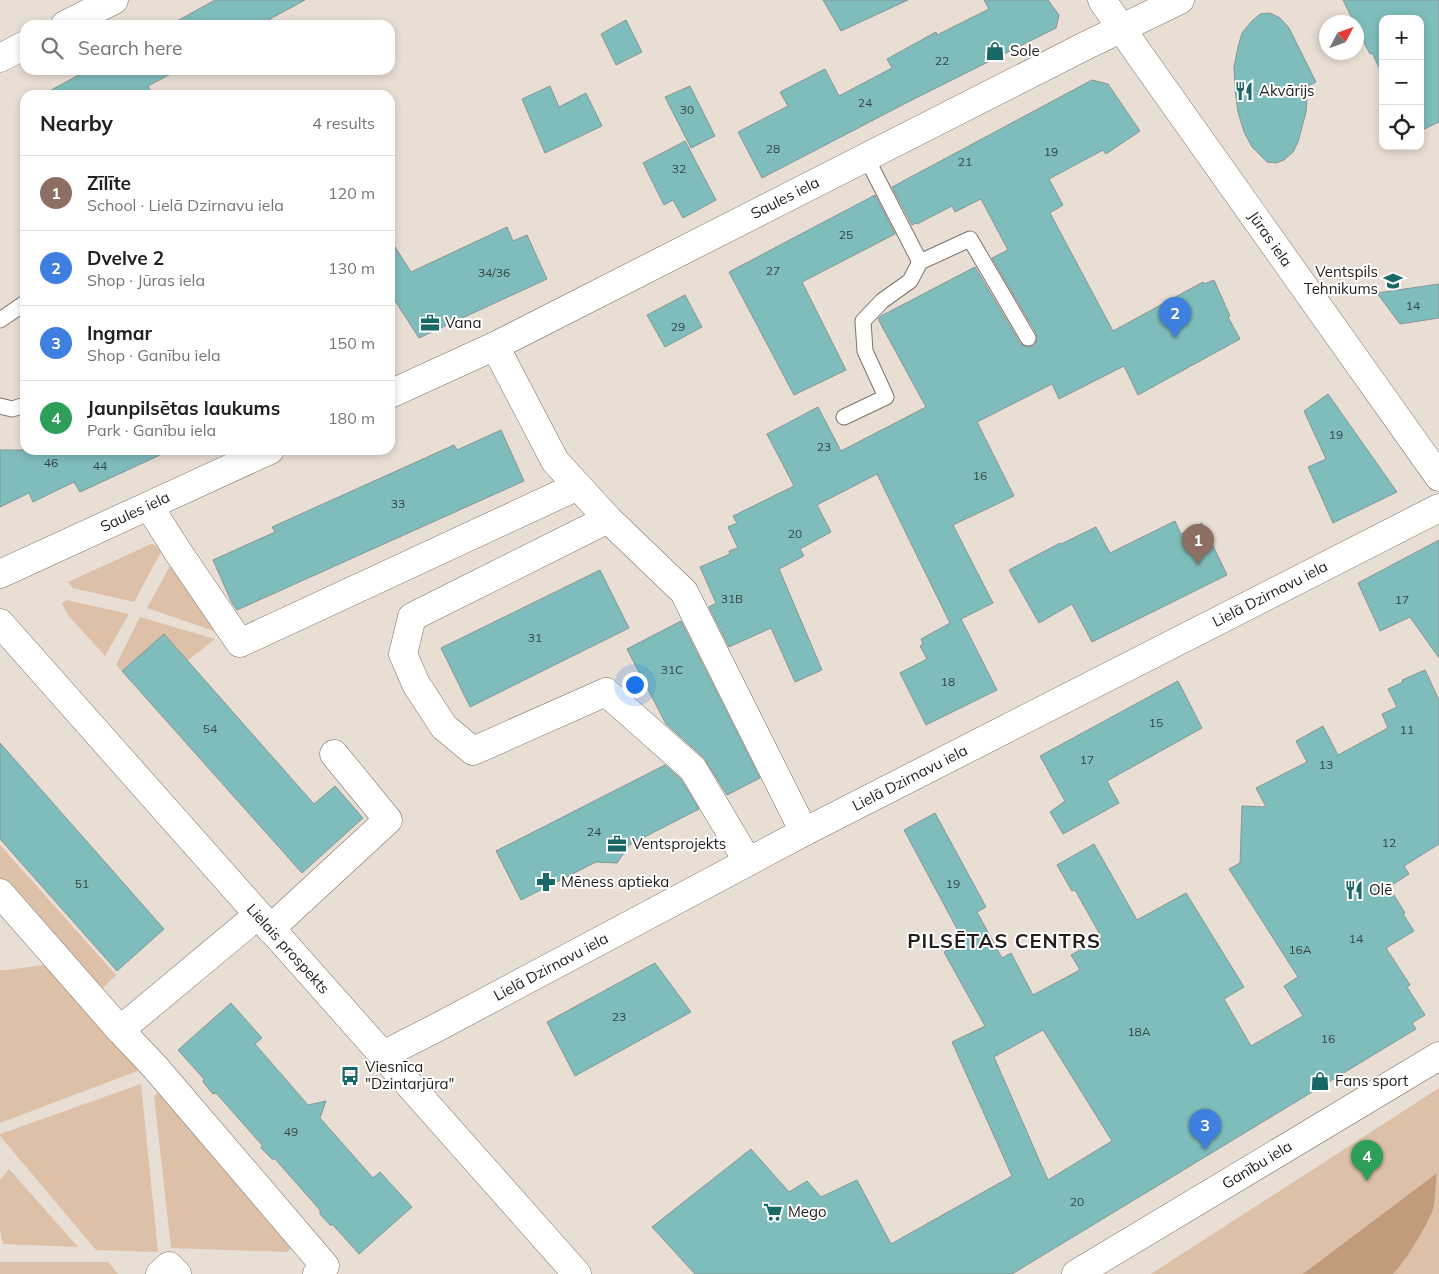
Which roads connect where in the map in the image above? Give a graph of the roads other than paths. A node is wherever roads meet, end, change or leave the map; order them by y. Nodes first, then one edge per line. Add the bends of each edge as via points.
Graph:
1 (114, 0) edge
2 (1102, 0) edge
3 (1180, 0) edge
4 (75, 20) edge
5 (1122, 28) junction
6 (20, 48) edge
7 (0, 58) edge
8 (866, 158) junction
9 (920, 262) junction
10 (20, 306) edge
11 (0, 320) edge
12 (1028, 338) dead end
13 (495, 346) junction
14 (395, 392) edge
15 (0, 406) edge
16 (20, 407) edge
17 (844, 417) dead end
18 (259, 455) edge
19 (1439, 477) edge
20 (578, 486) junction
21 (149, 506) junction
22 (1439, 508) edge
23 (608, 518) junction
24 (0, 574) edge
25 (0, 622) edge
26 (334, 754) dead end
27 (804, 832) junction
28 (748, 862) junction
29 (0, 893) edge
30 (264, 922) junction
31 (120, 1030) junction
32 (383, 1055) junction
33 (1439, 1056) edge
34 (160, 1274) edge
35 (177, 1274) edge
36 (316, 1274) edge
37 (577, 1274) edge
38 (1076, 1274) edge

1 - 4 street
2 - 5 street, Jūras iela
3 - 5 street, Saules iela
5 - 8 street, Saules iela
5 - 19 street, Jūras iela
6 - 7 street
8 - 9 lane
8 - 13 street, Saules iela
9 - 12 lane via 970,239
9 - 17 lane via 910,281 882,301 863,321 864,351 886,397
10 - 11 lane
13 - 14 street, Saules iela
13 - 20 street via 555,461
15 - 16 lane via 12,409
18 - 21 street, Saules iela
20 - 21 street via 240,643
20 - 23 street
21 - 24 street, Saules iela
22 - 27 street, Lielā Dzirnavu iela
23 - 27 street via 684,592
23 - 28 street via 412,617 403,654 419,690 444,728 473,751 606,692 693,769
25 - 30 street, Lielais prospekts
26 - 30 street via 388,820
27 - 28 street, Lielā Dzirnavu iela
28 - 32 street, Lielā Dzirnavu iela
29 - 31 street
30 - 31 street
30 - 32 street, Lielais prospekts
31 - 36 street via 325,1266
32 - 37 street, Lielais prospekts
33 - 38 street, Ganību iela
34 - 35 street via 169,1266

